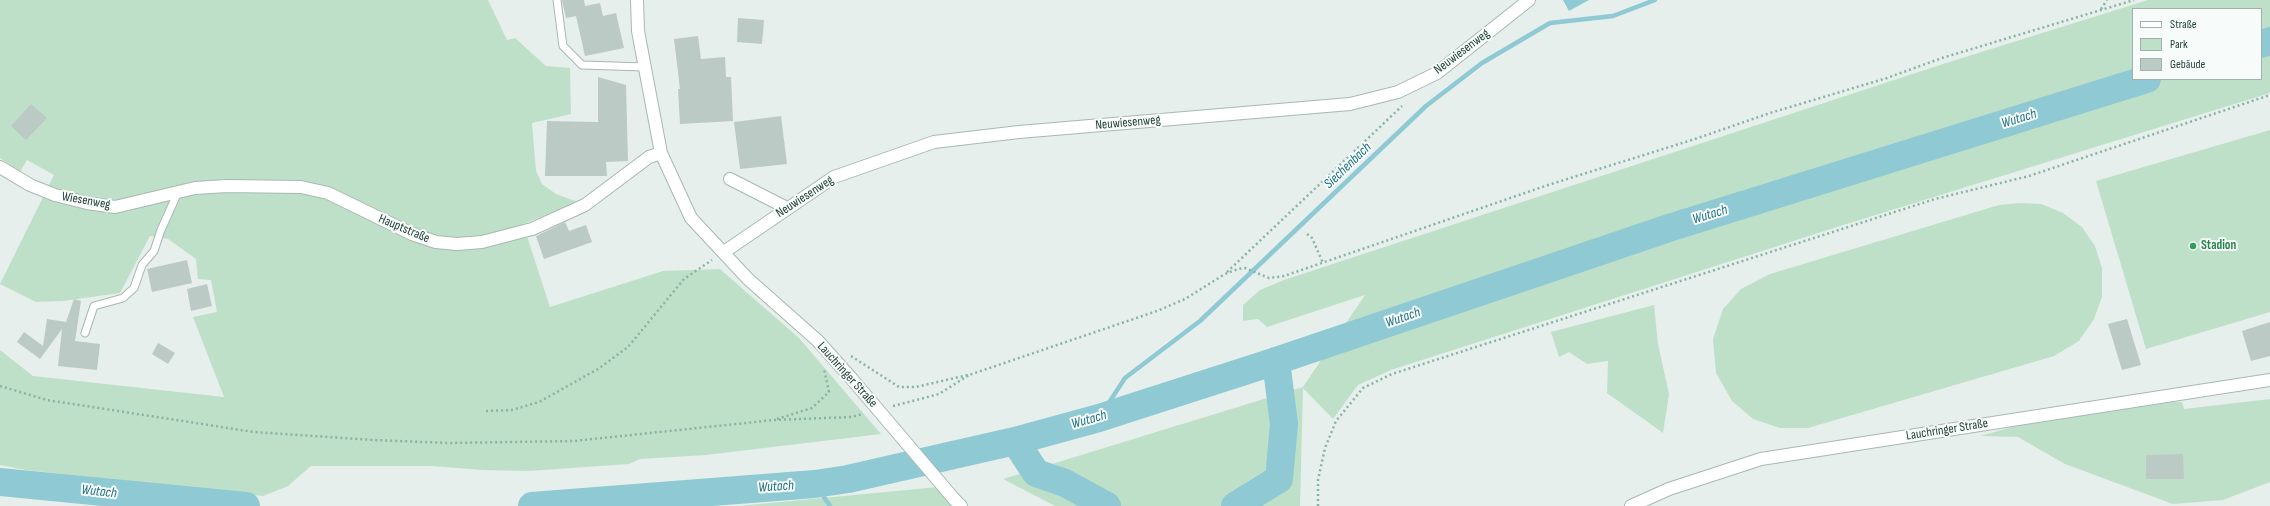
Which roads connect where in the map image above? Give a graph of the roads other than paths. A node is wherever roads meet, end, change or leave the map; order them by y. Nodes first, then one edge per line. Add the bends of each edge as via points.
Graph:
1 (557, 0) edge
2 (637, 0) edge
3 (1529, 0) edge
4 (645, 67) junction
5 (661, 153) junction
6 (0, 167) edge
7 (730, 179) dead end
8 (178, 192) junction
9 (787, 208) junction
10 (724, 252) junction
11 (85, 333) dead end
12 (2270, 380) edge
13 (958, 502) edge
14 (1631, 506) edge

1 - 4 lane via 563,46 582,65
2 - 4 street via 638,31
3 - 9 street, Neuwiesenweg via 1437,73 1398,92 1375,99 1350,104 1026,131 934,142 834,177
4 - 5 street
5 - 8 street, Hauptstraße via 649,157 585,205 532,229 482,242 436,242 412,234 328,193 301,187 227,186
5 - 10 street via 691,218
6 - 8 street, Wiesenweg via 55,196 115,207
7 - 9 street
8 - 11 lane via 154,251 142,265 134,288 124,298 94,306
9 - 10 street, Neuwiesenweg
10 - 13 street, Lauchringer Straße, bridge via 748,279 818,341
12 - 14 street, Lauchringer Straße via 1761,458 1669,489

